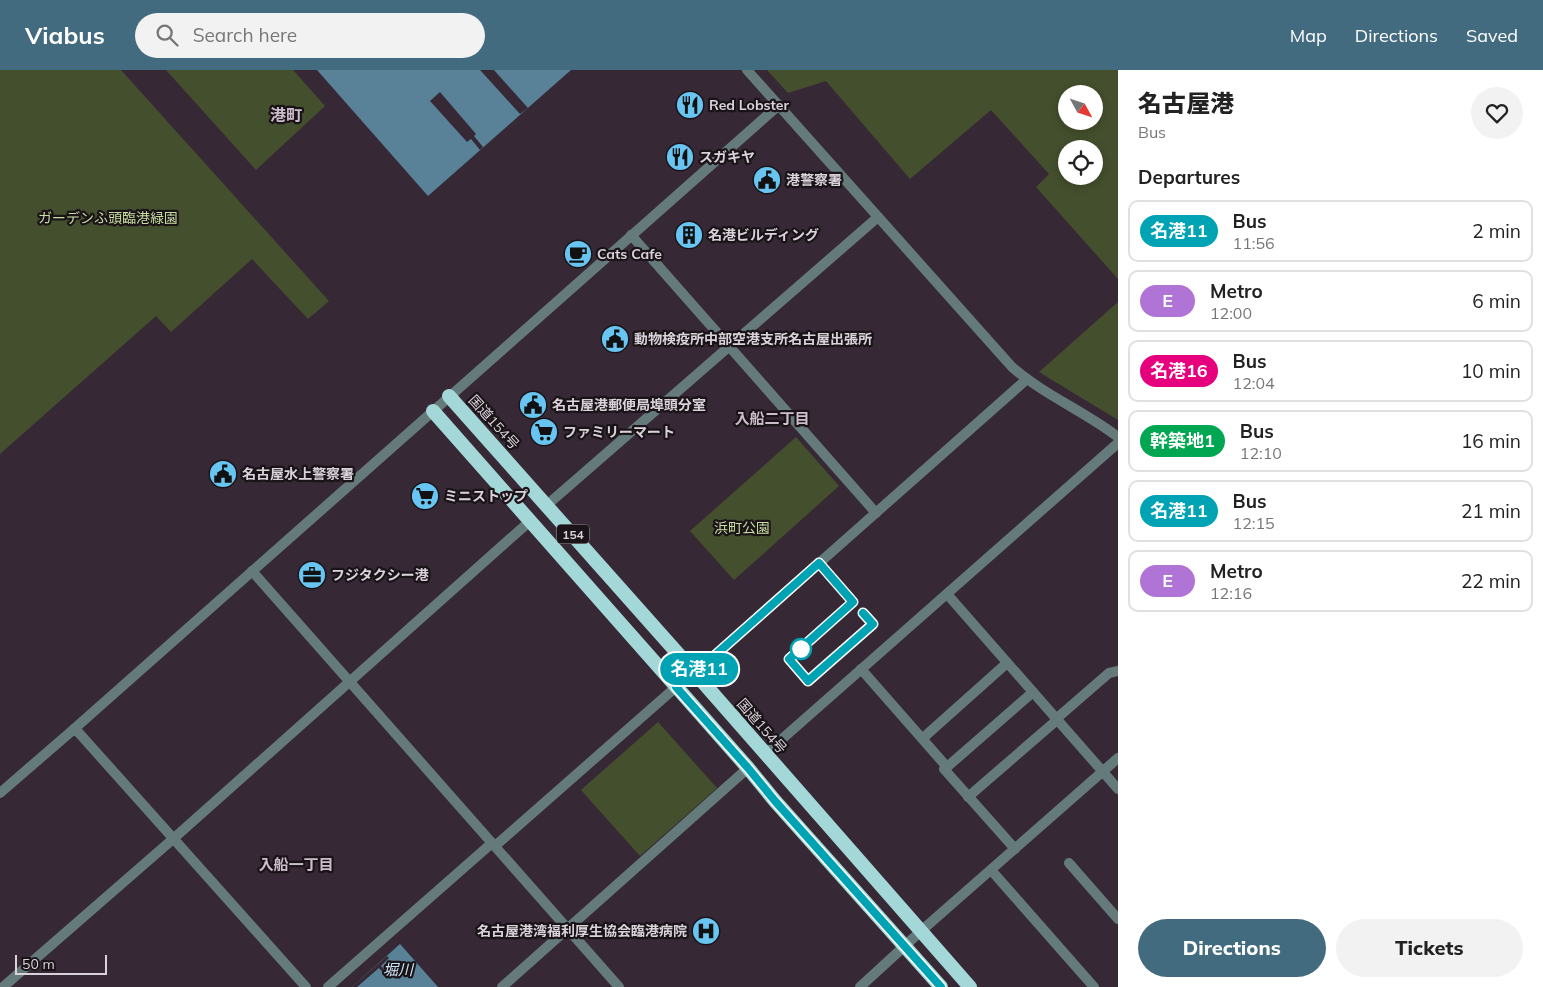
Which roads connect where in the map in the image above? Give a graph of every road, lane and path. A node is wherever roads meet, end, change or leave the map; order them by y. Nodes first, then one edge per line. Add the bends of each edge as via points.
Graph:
1 (747, 70) edge
2 (778, 105) junction
3 (878, 217) junction
4 (631, 235) junction
5 (730, 346) junction
6 (1026, 380) junction
7 (449, 396) junction
8 (433, 411) junction
9 (1118, 437) edge
10 (1118, 443) edge
11 (547, 505) junction
12 (876, 513) junction
13 (530, 521) junction
14 (252, 571) junction
15 (947, 594) junction
16 (1007, 663) junction
17 (861, 669) junction
18 (1118, 671) edge
19 (695, 673) junction
20 (350, 682) junction
21 (676, 687) junction
22 (1033, 692) junction
23 (1056, 719) junction
24 (74, 729) junction
25 (923, 738) junction
26 (765, 754) junction
27 (1118, 758) edge
28 (947, 767) junction
29 (748, 768) junction
30 (1102, 772) junction
31 (1118, 789) edge
32 (0, 793) edge
33 (968, 797) junction
34 (173, 839) junction
35 (493, 844) junction
36 (1015, 849) junction
37 (1069, 863) dead end
38 (991, 870) junction
39 (1118, 919) edge
40 (567, 928) junction
41 (921, 931) junction
42 (905, 947) junction
43 (3, 987) edge
44 (306, 987) edge
45 (328, 987) edge
46 (502, 987) edge
47 (619, 987) edge
48 (860, 987) edge
49 (941, 987) edge
50 (970, 987) edge
51 (1094, 987) edge

1 - 2 street
2 - 3 street
2 - 4 street
3 - 5 street
3 - 6 street
4 - 5 street
4 - 7 street
5 - 11 street
5 - 12 street
6 - 9 street
6 - 12 street
7 - 8 street
7 - 11 highway, 国道154号 / 154
8 - 13 highway, 154
8 - 14 street
10 - 15 street
11 - 19 highway, 国道154号 / 154
12 - 19 street
13 - 20 street
13 - 21 highway, 154
14 - 20 street
14 - 24 street
15 - 16 street
15 - 17 street
16 - 22 street
16 - 25 street
17 - 25 street
17 - 26 street
18 - 23 street via 1109,674
19 - 21 street
19 - 26 highway, 国道154号 / 154
20 - 34 street
20 - 35 street
21 - 29 highway, 154
21 - 35 street
22 - 23 street
22 - 28 street
23 - 30 street
23 - 33 street
24 - 32 street
24 - 34 street
25 - 28 street
26 - 41 highway, 国道154号 / 154
27 - 30 street
28 - 33 street via 944,769
29 - 40 street
29 - 42 highway, 154
30 - 31 street
30 - 36 street
33 - 36 street
34 - 43 street
34 - 44 street
35 - 40 street
35 - 45 street
36 - 38 street
37 - 39 street
38 - 41 street
38 - 51 street
40 - 46 street
40 - 47 street
41 - 42 street
41 - 50 highway, 国道154号 / 154
42 - 48 street
42 - 49 highway, 154

